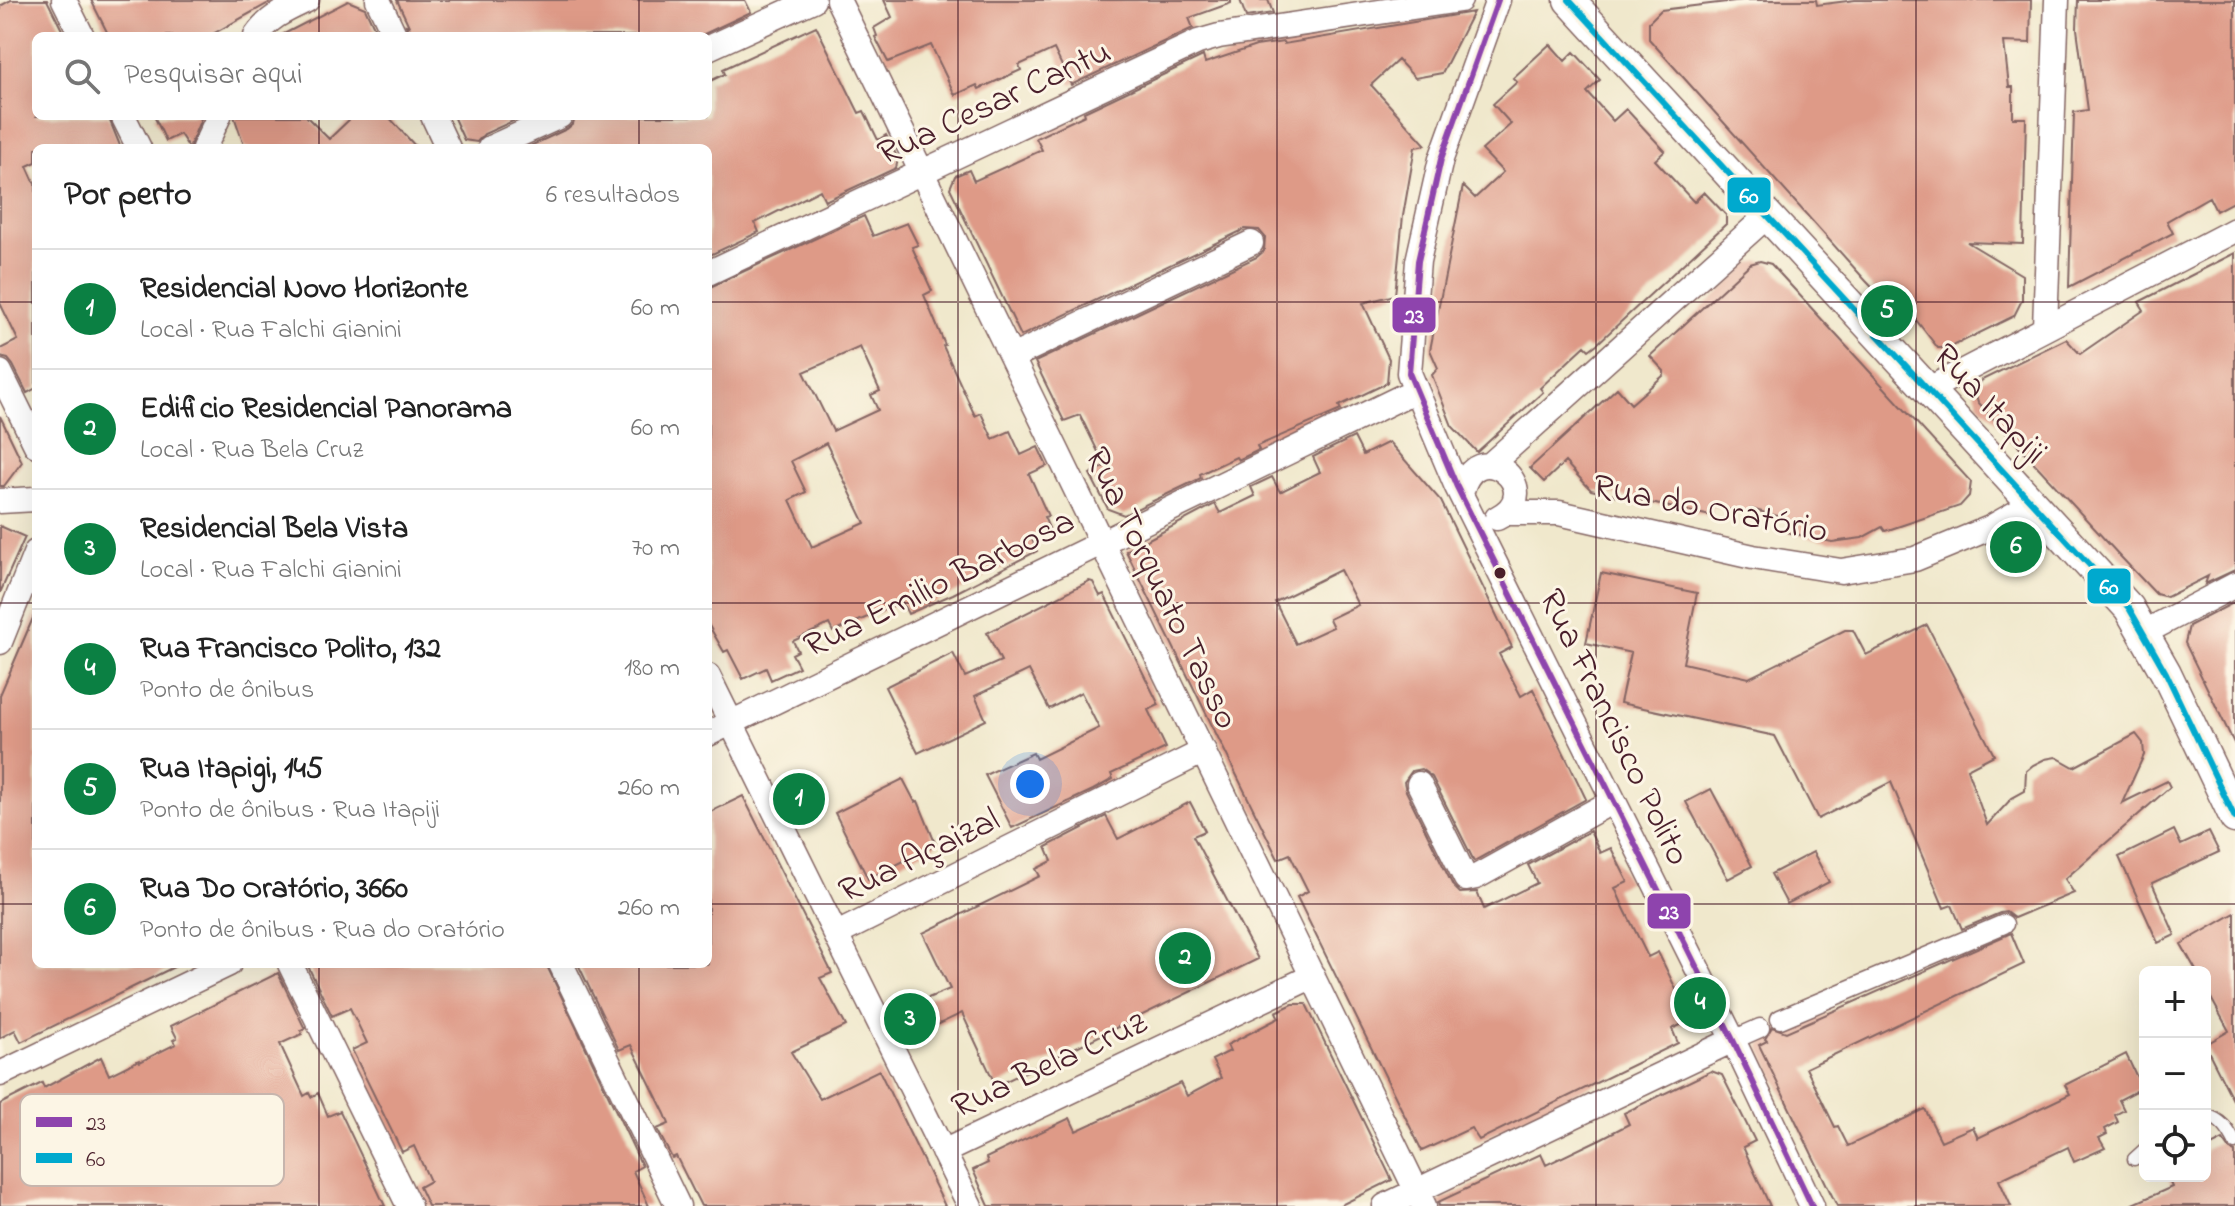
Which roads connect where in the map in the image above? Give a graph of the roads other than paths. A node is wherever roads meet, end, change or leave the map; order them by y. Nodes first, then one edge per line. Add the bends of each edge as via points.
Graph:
1 (64, 0) edge
2 (307, 0) edge
3 (378, 0) edge
4 (813, 0) edge
5 (838, 0) edge
6 (1460, 0) edge
7 (1498, 0) edge
8 (1547, 0) edge
9 (1569, 0) edge
10 (2057, 0) edge
11 (275, 7) edge
12 (80, 32) edge
13 (259, 32) edge
14 (393, 32) edge
15 (712, 46) edge
16 (1637, 76) junction
17 (125, 120) edge
18 (217, 120) edge
19 (435, 120) edge
20 (551, 120) edge
21 (137, 144) edge
22 (206, 144) edge
23 (446, 144) edge
24 (499, 144) edge
25 (922, 173) junction
26 (1767, 216) junction
27 (2235, 230) edge
28 (1251, 243) dead end
29 (712, 271) edge
30 (2045, 327) junction
31 (1012, 357) junction
32 (0, 372) edge
33 (1416, 390) junction
34 (1927, 390) junction
35 (32, 437) edge
36 (1505, 475) junction
37 (32, 499) edge
38 (0, 501) edge
39 (1465, 503) junction
40 (2034, 503) junction
41 (1507, 513) junction
42 (1559, 513) junction
43 (1101, 542) junction
44 (32, 572) edge
45 (2235, 585) edge
46 (27, 596) edge
47 (2143, 633) junction
48 (0, 642) edge
49 (712, 684) edge
50 (731, 723) junction
51 (712, 732) edge
52 (1204, 751) junction
53 (1419, 784) dead end
54 (1613, 801) junction
55 (2235, 818) edge
56 (2004, 924) dead end
57 (837, 934) junction
58 (221, 968) edge
59 (292, 968) edge
60 (563, 968) edge
61 (1313, 976) junction
62 (1780, 1019) dead end
63 (1760, 1028) dead end
64 (1733, 1040) junction
65 (0, 1074) edge
66 (2211, 1117) edge
67 (2235, 1143) edge
68 (943, 1152) junction
69 (2139, 1154) edge
70 (2134, 1159) dead end
71 (1421, 1198) edge
72 (409, 1206) edge
73 (678, 1206) edge
74 (970, 1206) edge
75 (1385, 1206) edge
76 (1812, 1206) edge

1 - 12 street
2 - 11 street
3 - 14 street
4 - 15 street
5 - 25 street, Rua Torquato Tasso
6 - 25 street, Rua Cesar Cantu via 1209,38
7 - 33 street via 1441,159 1418,261 1409,373
8 - 16 street
9 - 16 street, Rua Itapiji
10 - 30 street
11 - 13 street
16 - 26 street, Rua Itapiji
17 - 21 street
18 - 22 street
19 - 23 street
20 - 24 street
25 - 29 street, Rua Cesar Cantu
25 - 31 street, Rua Torquato Tasso
26 - 34 street, Rua Itapiji
26 - 36 street via 1528,432
27 - 30 street
28 - 31 street
30 - 34 street
31 - 43 street, Rua Torquato Tasso
32 - 35 street
33 - 39 street
33 - 43 street, Rua Emilio Barbosa
34 - 40 street, Rua Itapiji
36 - 39 street via 1469,473 1463,483
36 - 41 street via 1515,500
36 - 42 street, Rua do Oratório
37 - 38 street
39 - 41 street via 1480,518
39 - 54 street, Rua Francisco Polito
40 - 42 street, Rua do Oratório via 1915,559 1841,571 1753,557
40 - 47 street via 2129,608
41 - 42 street, Rua do Oratório
43 - 50 street, Rua Emilio Barbosa
43 - 52 street, Rua Torquato Tasso
44 - 46 street
45 - 47 street
46 - 48 street
47 - 55 street
49 - 50 street
50 - 51 street, Rua Emilio Barbosa
50 - 57 street
52 - 57 street, Rua Açaizal
52 - 61 street, Rua Torquato Tasso
53 - 54 street via 1466,879
54 - 64 street, Rua Francisco Polito
56 - 62 street
57 - 68 street
58 - 65 street
59 - 72 street
60 - 73 street
61 - 68 street, Rua Bela Cruz
61 - 71 street, Rua Torquato Tasso
63 - 64 street
64 - 71 street
64 - 76 street, Rua Francisco Polito
66 - 67 lane via 2229,1130
68 - 74 street
69 - 70 lane
71 - 75 street

